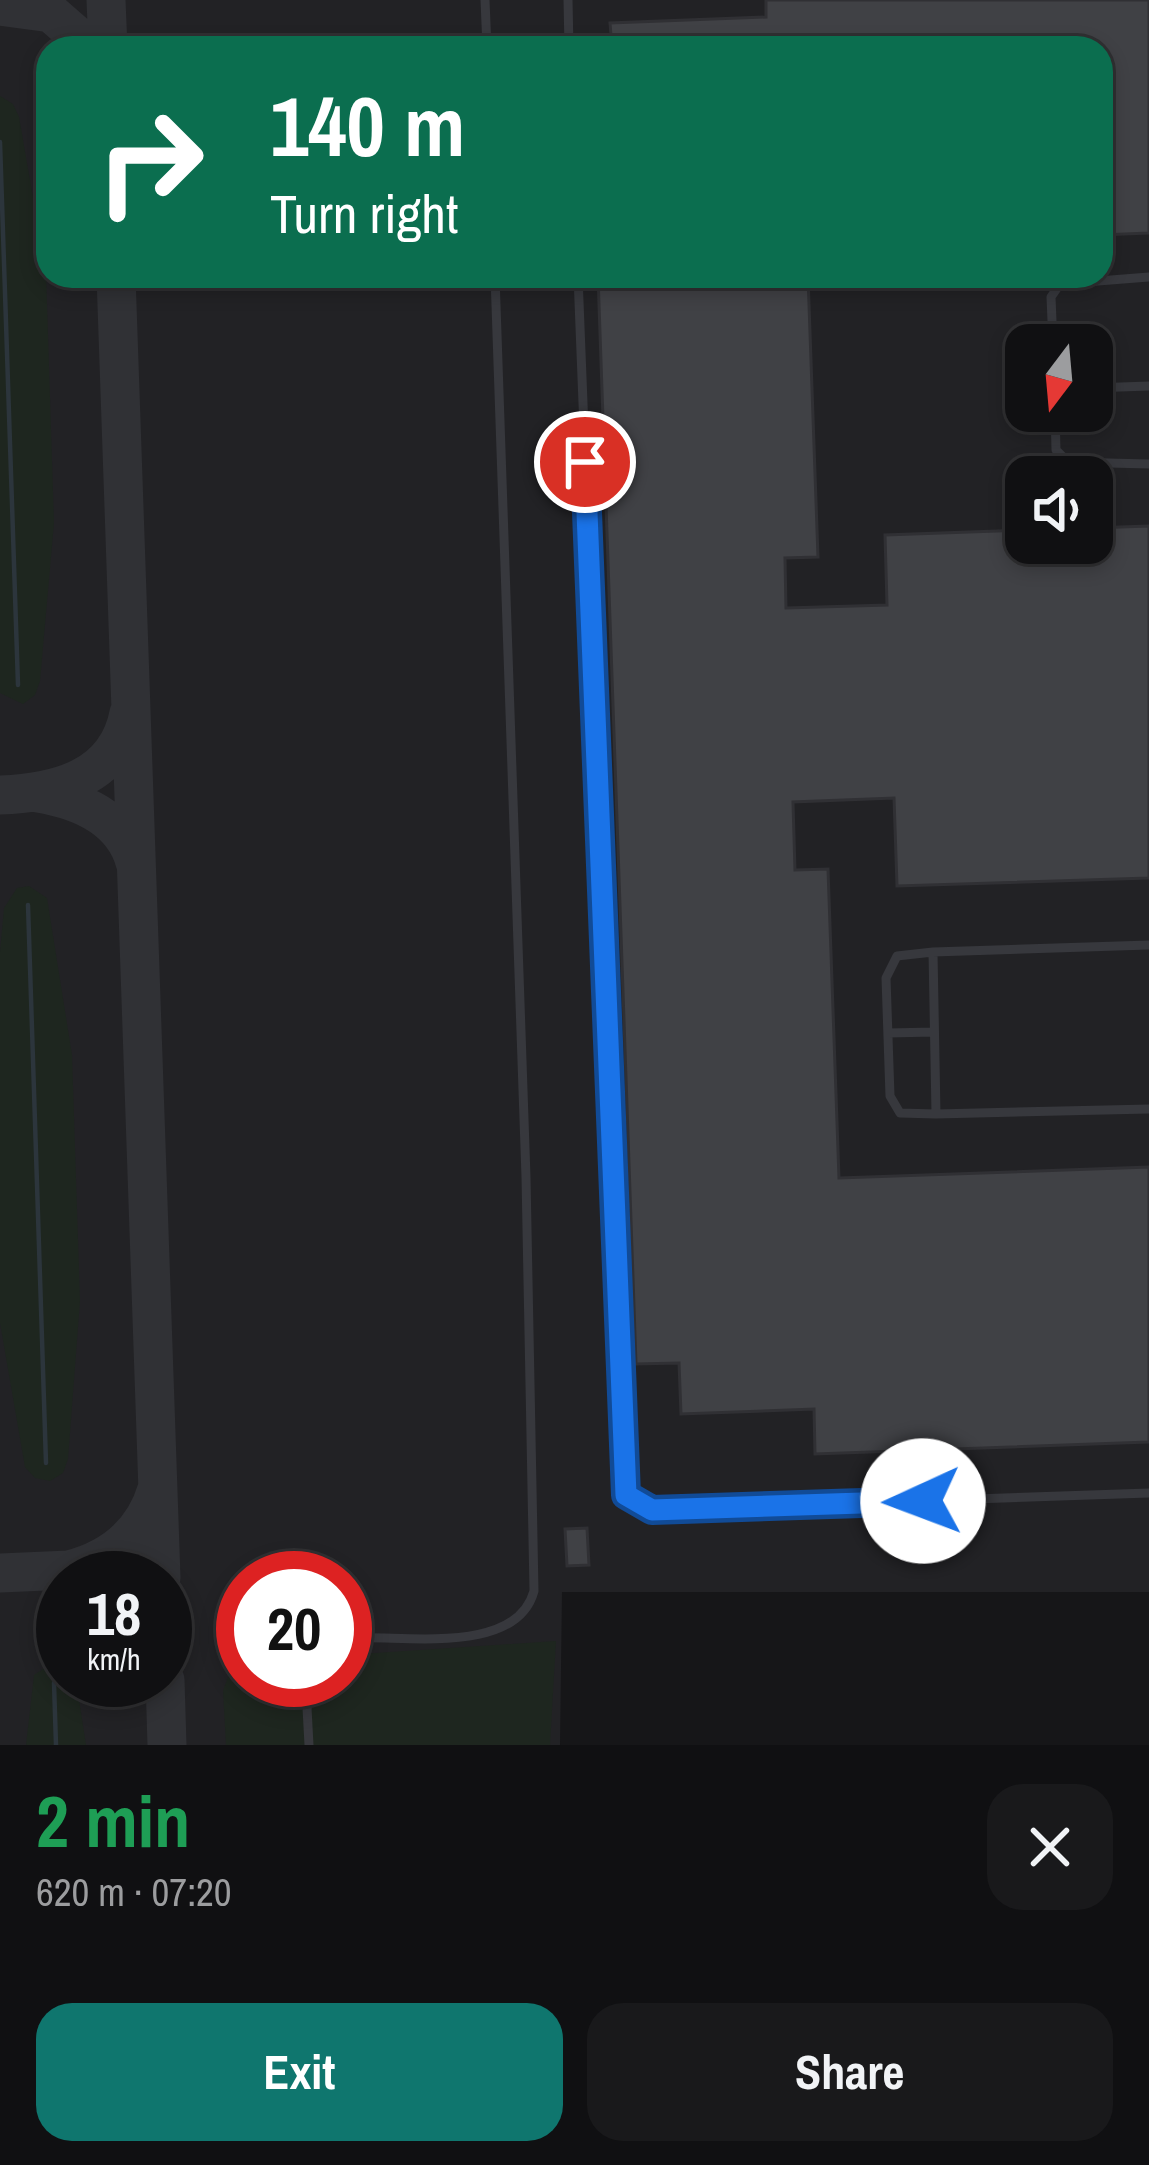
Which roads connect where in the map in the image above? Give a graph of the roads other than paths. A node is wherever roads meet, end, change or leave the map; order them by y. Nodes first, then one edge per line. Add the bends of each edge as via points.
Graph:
1 (485, 0) edge
2 (568, 0) edge
3 (486, 36) edge
4 (569, 36) edge
5 (1149, 277) edge
6 (1113, 280) edge
7 (495, 288) edge
8 (578, 288) edge
9 (1058, 288) edge
10 (1053, 324) edge
11 (1149, 386) edge
12 (1113, 387) edge
13 (1056, 432) edge
14 (1149, 464) edge
15 (1149, 945) edge
16 (932, 952) junction
17 (934, 1032) junction
18 (888, 1034) junction
19 (1149, 1109) edge
20 (936, 1114) junction
21 (1149, 1493) edge
22 (372, 1638) edge
23 (307, 1707) edge
24 (309, 1745) edge

1 - 3 lane
2 - 4 lane
5 - 6 lane
7 - 22 lane via 534,1592 520,1619 484,1634
8 - 21 lane via 626,1495 652,1510
9 - 10 lane
11 - 12 lane
13 - 14 lane via 1056,450 1068,462
15 - 16 lane
16 - 17 lane
16 - 18 lane via 891,960
17 - 18 lane
17 - 20 lane
18 - 20 lane via 894,1106 908,1115
19 - 20 lane
23 - 24 lane

